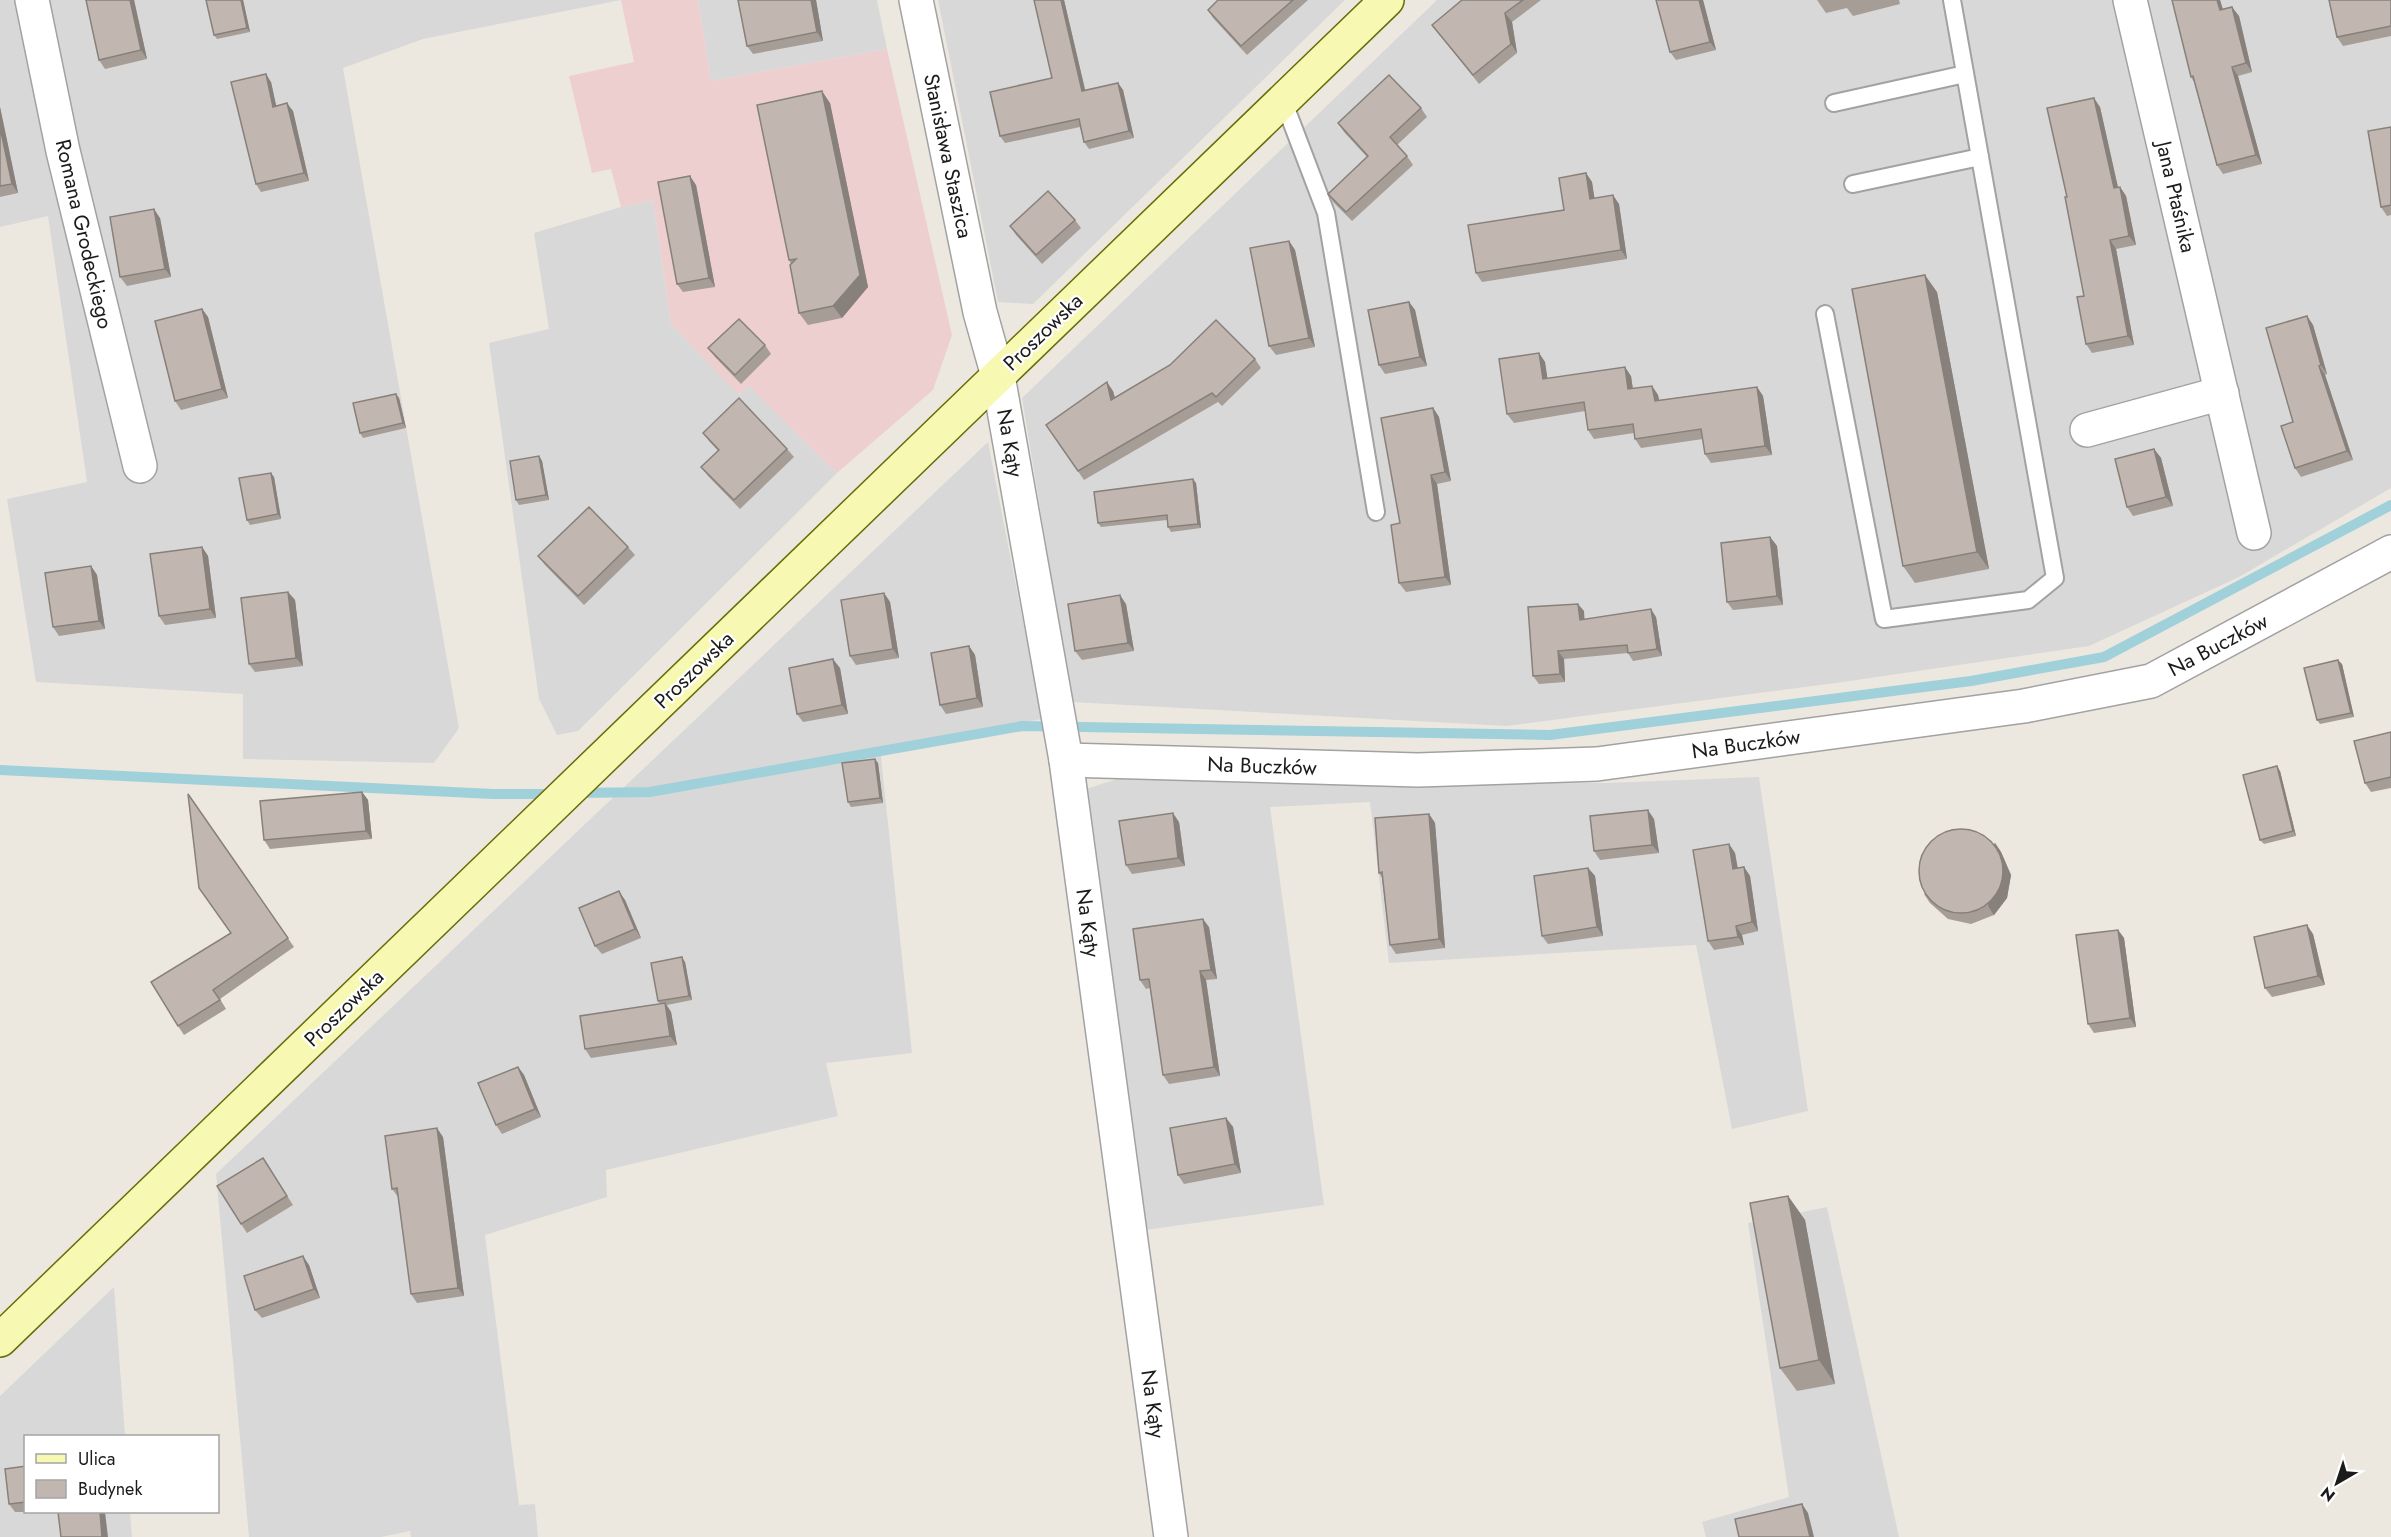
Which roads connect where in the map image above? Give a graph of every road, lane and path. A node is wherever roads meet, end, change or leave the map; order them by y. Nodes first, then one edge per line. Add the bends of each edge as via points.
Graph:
1 (33, 0) edge
2 (916, 0) edge
3 (1387, 0) edge
4 (1952, 0) edge
5 (2130, 0) edge
6 (1965, 74) junction
7 (1282, 100) junction
8 (1834, 103) dead end
9 (1980, 157) junction
10 (1853, 184) dead end
11 (980, 312) joint
12 (1825, 314) dead end
13 (998, 376) junction
14 (2222, 393) junction
15 (2087, 430) dead end
16 (140, 466) dead end
17 (1376, 512) dead end
18 (2254, 532) dead end
19 (2391, 552) edge
20 (1064, 752) junction
21 (0, 1340) edge
22 (1172, 1537) edge

1 - 16 street, Romana Grodeckiego via 63,152
2 - 11 street, Stanisława Staszica
3 - 7 main road, Proszowska
4 - 6 lane
5 - 14 street, Jana Ptaśnika
6 - 8 lane
6 - 9 lane
7 - 13 main road, Proszowska
7 - 17 lane via 1326,213
9 - 10 lane
9 - 12 lane via 2055,578 2028,600 1884,619
11 - 13 street, Na Kąty
13 - 20 street, Na Kąty
13 - 21 main road, Proszowska
14 - 15 street
14 - 18 street, Jana Ptaśnika
19 - 20 street, Na Buczków via 2151,681 2024,706 1597,764 1418,770
20 - 22 street, Na Kąty

